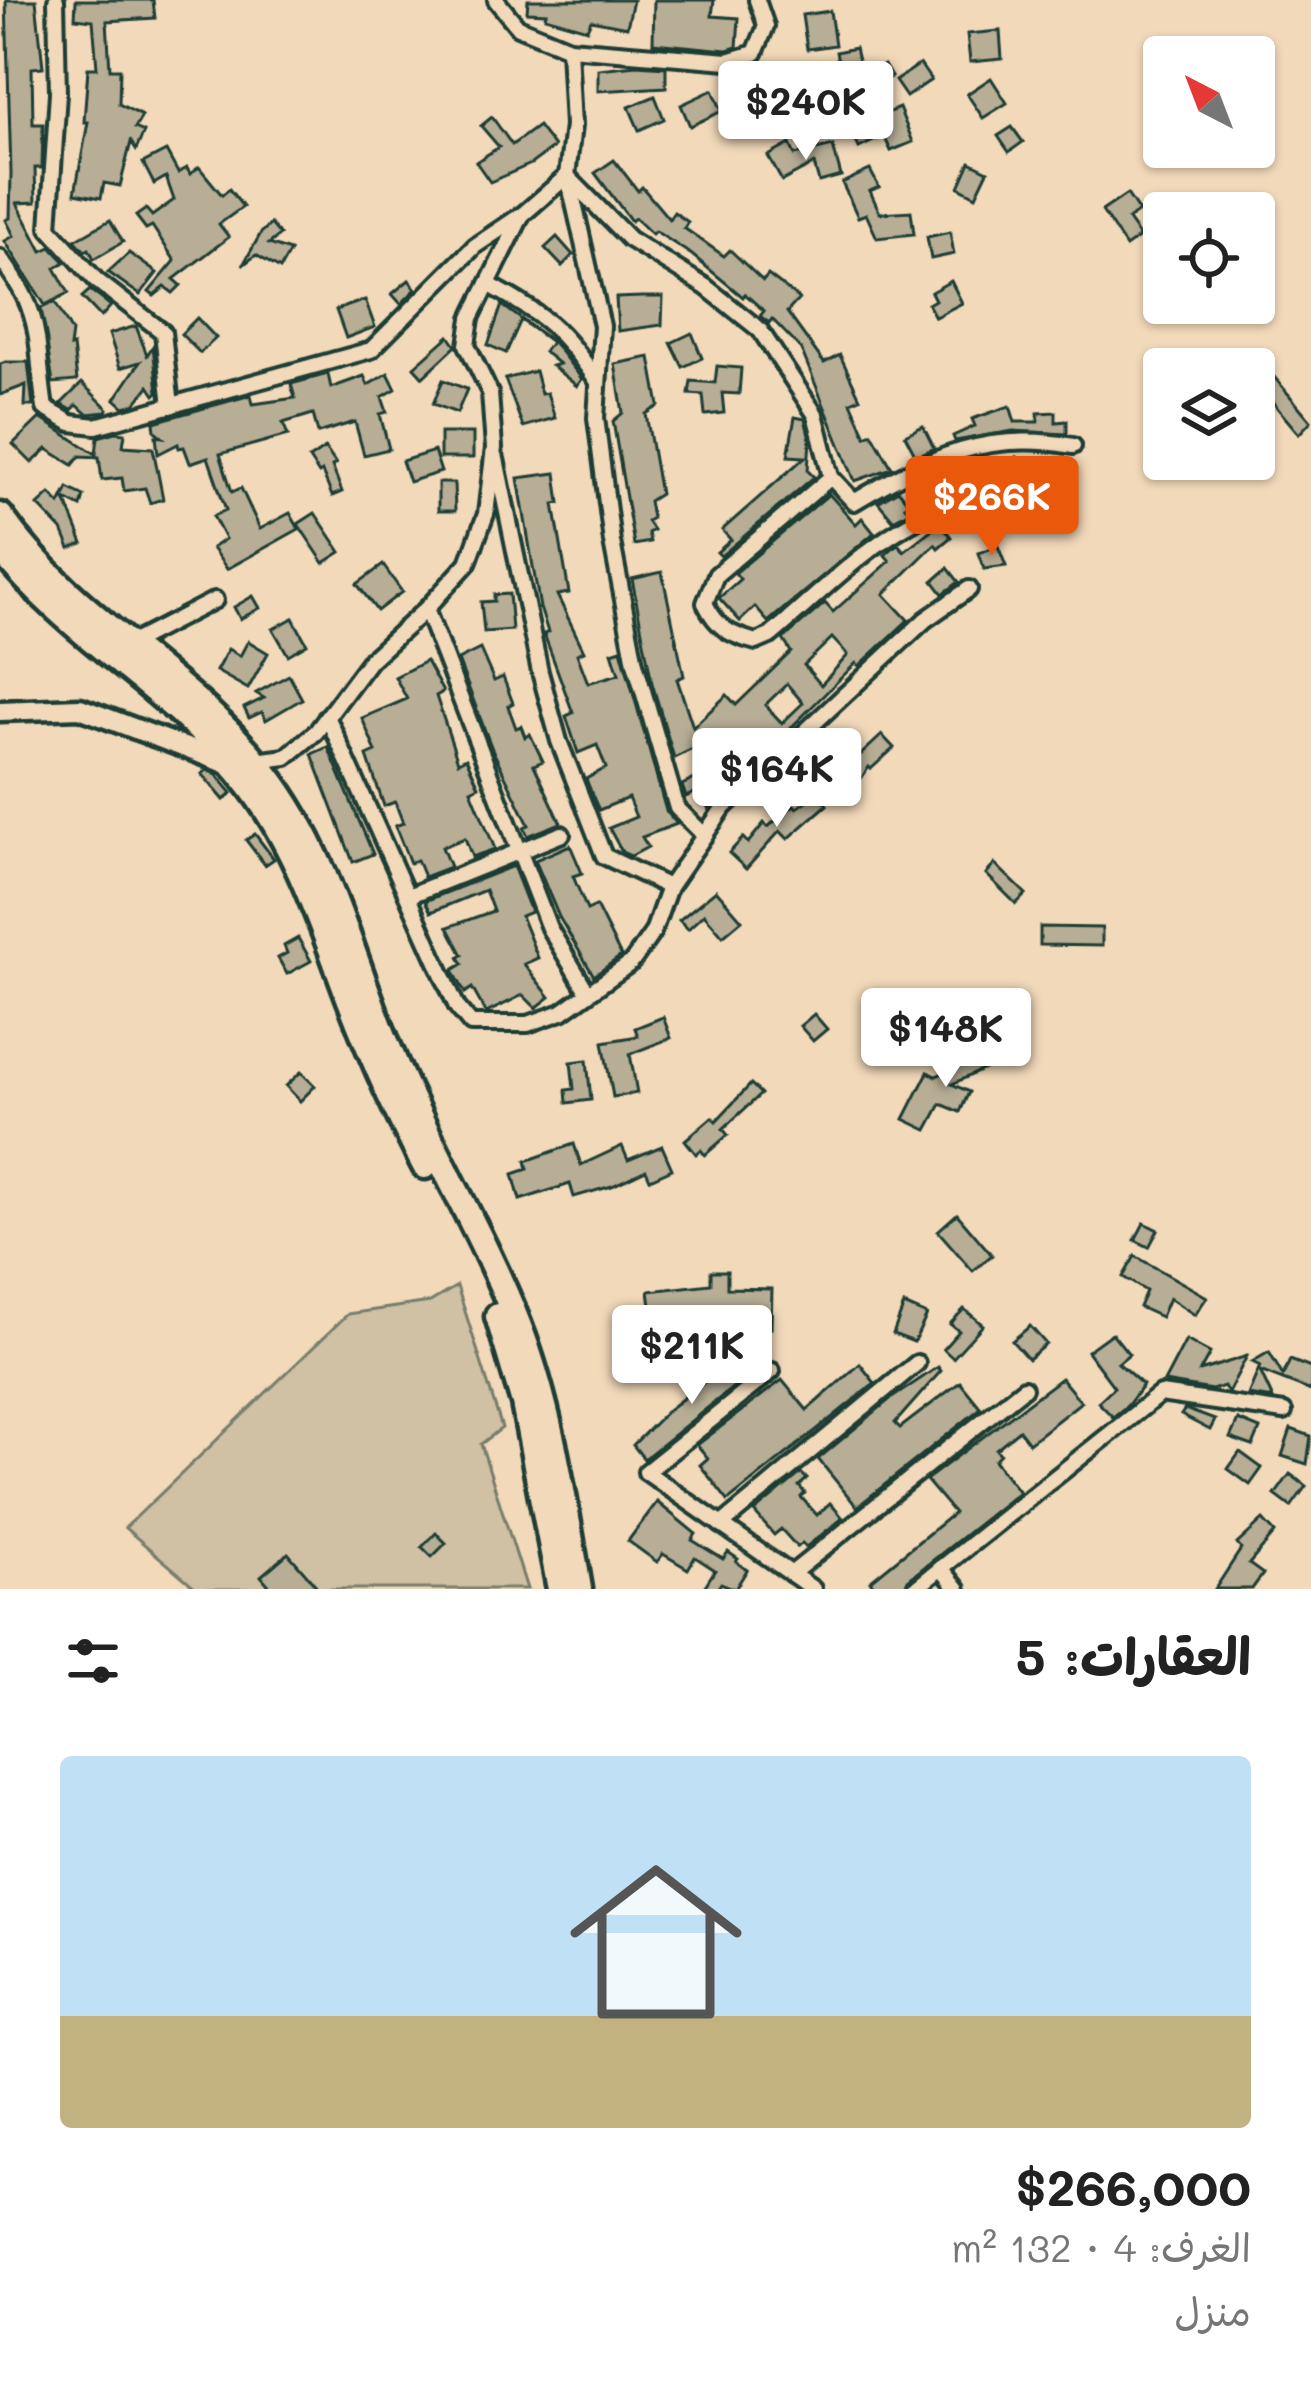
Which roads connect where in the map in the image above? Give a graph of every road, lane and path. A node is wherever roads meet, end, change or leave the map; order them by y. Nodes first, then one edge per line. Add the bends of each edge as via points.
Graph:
1 (56, 0) edge
2 (496, 0) edge
3 (757, 0) edge
4 (569, 48) junction
5 (567, 176) junction
6 (522, 214) junction
7 (0, 258) edge
8 (488, 284) junction
9 (598, 383) junction
10 (171, 406) junction
11 (1073, 446) dead end
12 (494, 448) junction
13 (831, 477) junction
14 (987, 498) dead end
15 (0, 516) edge
16 (0, 548) edge
17 (969, 589) dead end
18 (215, 600) dead end
19 (426, 609) junction
20 (130, 644) junction
21 (0, 711) edge
22 (327, 716) junction
23 (245, 764) junction
24 (562, 834) dead end
25 (704, 834) junction
26 (519, 851) junction
27 (669, 887) junction
28 (408, 896) junction
29 (588, 993) junction
30 (917, 1363) dead end
31 (772, 1371) dead end
32 (1024, 1388) dead end
33 (1284, 1412) dead end
34 (722, 1525) junction
35 (941, 1568) junction
36 (791, 1574) junction
37 (560, 1589) edge
38 (579, 1589) edge
39 (813, 1589) edge
40 (915, 1589) edge
41 (958, 1589) edge

1 - 10 street via 50,228 96,280 163,332
2 - 4 street via 518,27
3 - 4 street via 766,26 755,52 728,61
4 - 5 street
5 - 6 street
5 - 9 street via 602,326
5 - 13 street via 628,239 760,330 815,414
6 - 8 street
6 - 10 street via 475,246 371,350
7 - 10 street via 37,322 45,408 96,426
8 - 9 street via 570,340
8 - 12 street via 467,345 490,393
9 - 25 street via 609,522 635,664 677,808
11 - 13 street via 1029,440 965,449 914,466 854,502
12 - 19 street via 486,514 468,563
12 - 27 street via 553,718 604,856
13 - 14 street via 716,575 705,603 730,634 756,642 770,636 917,519
15 - 20 highway via 51,578
16 - 23 highway via 37,592
17 - 25 street via 925,620
18 - 20 street
19 - 22 street via 370,660
19 - 26 street
20 - 23 highway via 185,688
21 - 23 street via 80,708
22 - 23 street via 286,757
22 - 28 street
23 - 37 highway via 302,874 390,1098 493,1302 528,1419
23 - 38 highway via 295,813 320,862 402,1080 518,1324 544,1408
24 - 26 street
25 - 27 street
26 - 28 street
26 - 29 street via 549,928
27 - 29 street via 632,962
28 - 29 street via 471,1024 528,1024
30 - 34 street
31 - 34 street via 646,1472
32 - 36 street
33 - 35 street via 1160,1394
34 - 36 street
35 - 40 street
35 - 41 street
36 - 39 street

